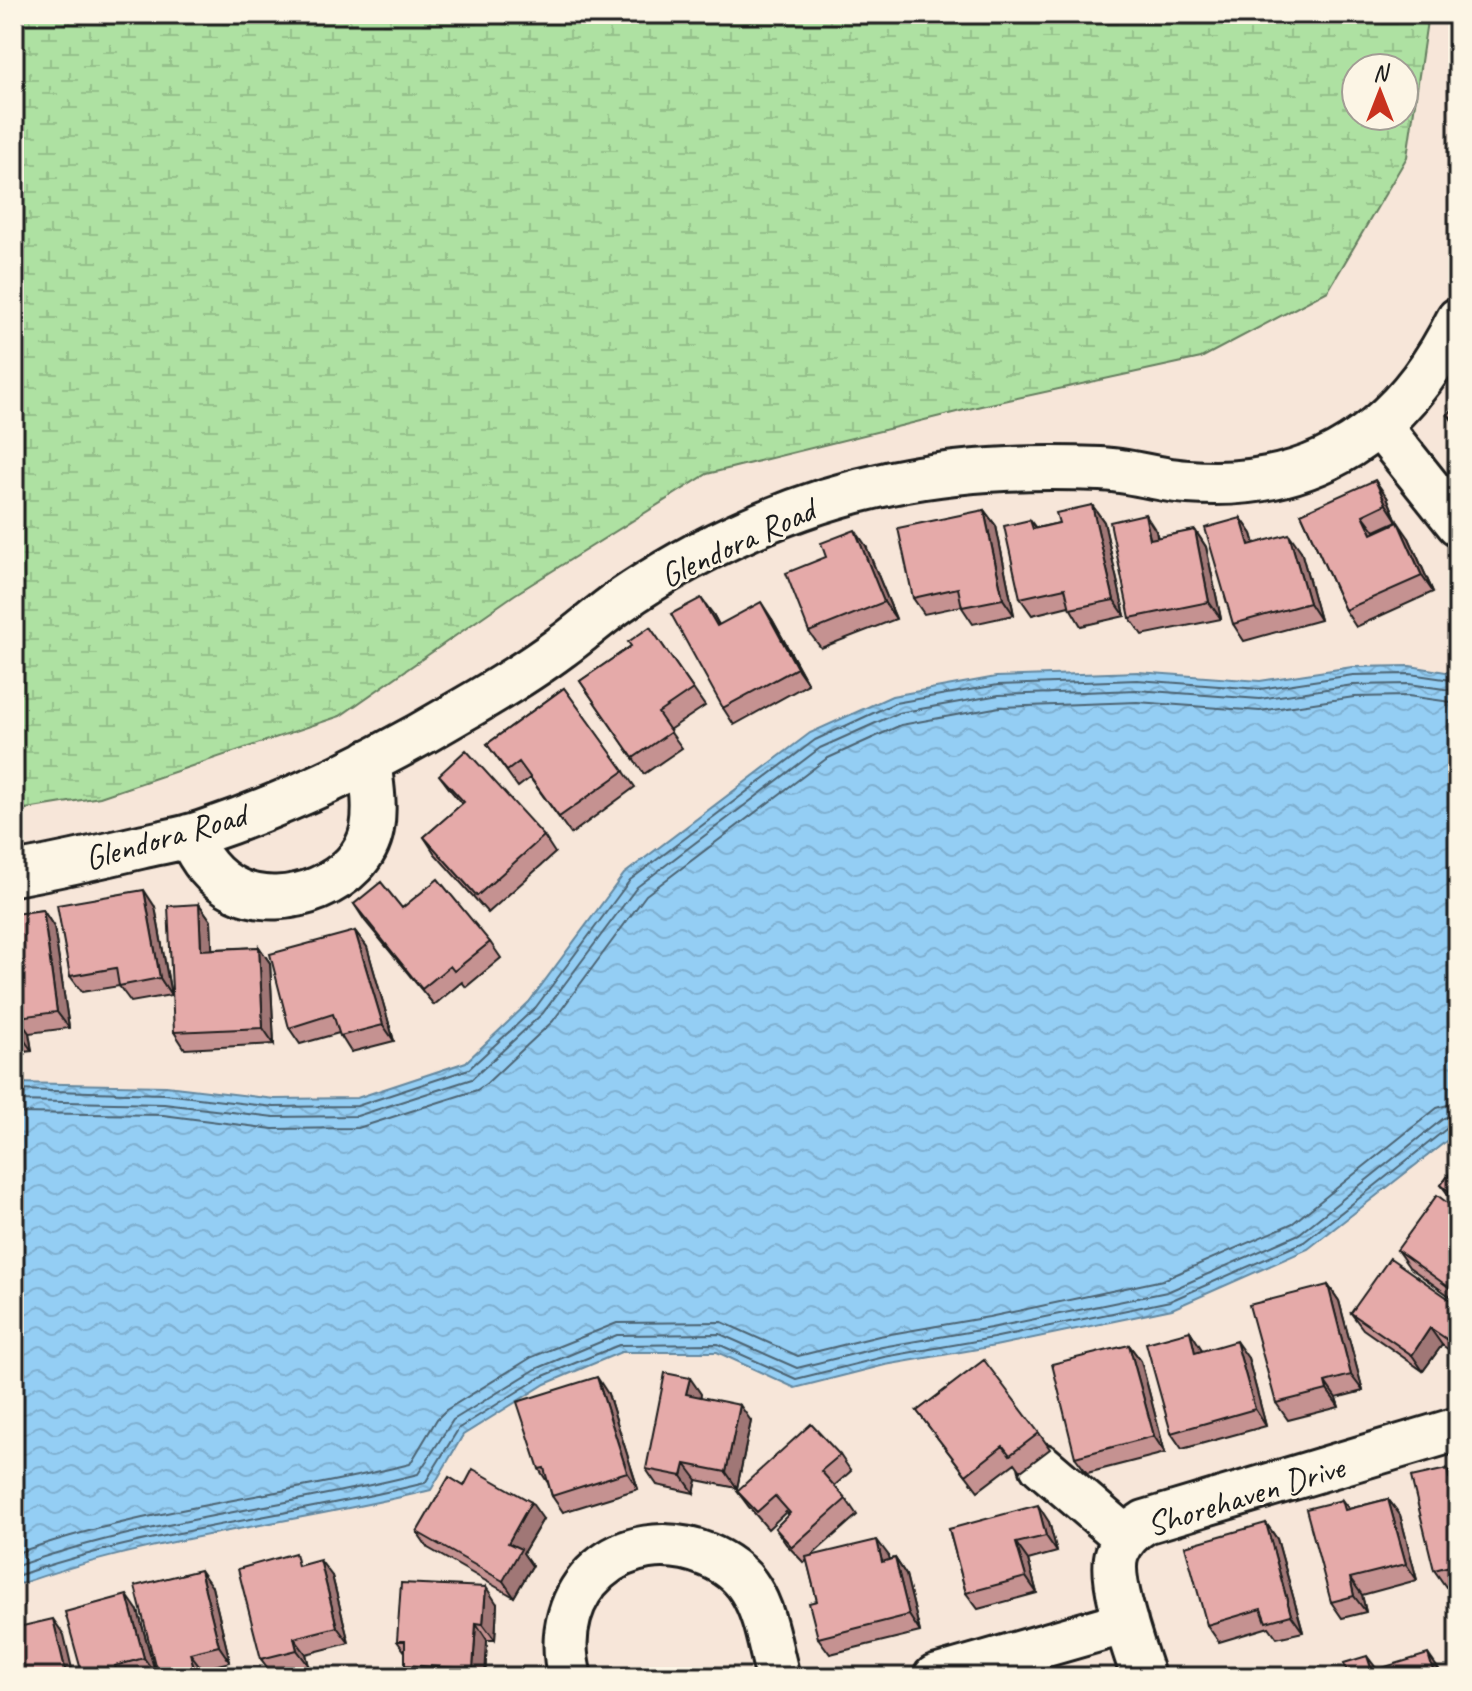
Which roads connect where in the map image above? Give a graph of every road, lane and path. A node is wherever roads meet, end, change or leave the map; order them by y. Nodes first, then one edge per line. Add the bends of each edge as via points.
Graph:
1 (1458, 319) edge
2 (1379, 425) junction
3 (1458, 524) edge
4 (369, 761) junction
5 (189, 836) junction
6 (14, 874) edge
7 (1458, 1429) edge
8 (1041, 1465) dead end
9 (1125, 1537) junction
10 (1126, 1622) junction
11 (570, 1677) edge
12 (778, 1677) edge
13 (935, 1677) edge
14 (1143, 1677) edge

1 - 2 street, Glendora Road via 1416,388
2 - 3 street
2 - 4 street, Glendora Road via 1315,465 1274,480 1190,483 1105,469 977,471 891,483 819,502 683,562 458,713
4 - 5 street, Glendora Road
4 - 5 street via 372,831 348,869 310,893 262,897 238,891 216,878
5 - 6 street, Glendora Road
7 - 9 street, Shorehaven Drive via 1145,1522
8 - 9 street
9 - 10 street, Shorehaven Drive via 1114,1569
10 - 13 street
10 - 14 street, Shorehaven Drive
11 - 12 street via 565,1639 572,1608 586,1582 617,1556 656,1546 697,1551 742,1578 758,1607

